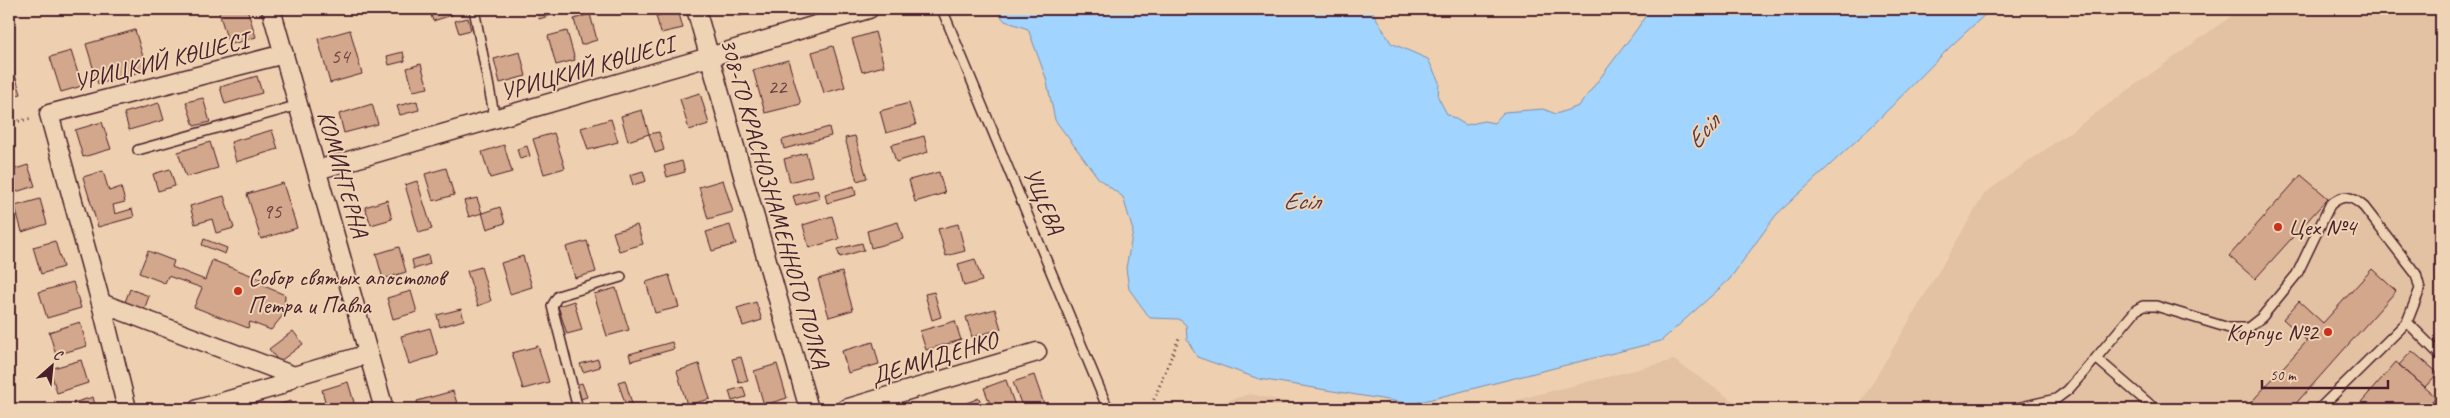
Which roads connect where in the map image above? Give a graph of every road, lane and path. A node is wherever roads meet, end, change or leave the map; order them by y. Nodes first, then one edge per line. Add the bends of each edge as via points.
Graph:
1 (271, 9) edge
2 (474, 9) edge
3 (696, 9) edge
4 (869, 9) edge
5 (942, 9) edge
6 (284, 54) junction
7 (709, 57) junction
8 (299, 105) junction
9 (49, 114) junction
10 (495, 119) junction
11 (9, 123) edge
12 (138, 150) dead end
13 (317, 170) junction
14 (621, 277) dead end
15 (101, 303) junction
16 (2406, 322) junction
17 (1179, 338) dead end
18 (1037, 352) dead end
19 (368, 354) junction
20 (2441, 356) edge
21 (2096, 358) junction
22 (294, 376) junction
23 (2441, 399) edge
24 (127, 409) edge
25 (198, 409) edge
26 (384, 409) edge
27 (578, 409) edge
28 (809, 409) edge
29 (845, 409) edge
30 (1108, 409) edge
31 (1150, 409) edge
32 (2013, 409) edge
33 (2155, 409) edge
34 (2319, 409) edge
35 (2433, 409) edge

1 - 6 street, КОМИНТЕРНА
2 - 10 lane
3 - 7 street, 308-ГО КРАСНОЗНАМЕННОГО ПОЛКА
4 - 7 street, УРИЦКИЙ КӨШЕСІ
5 - 30 lane, УЩЕВА
6 - 8 street, КОМИНТЕРНА
6 - 9 street, УРИЦКИЙ КӨШЕСІ
7 - 10 street, УРИЦКИЙ КӨШЕСІ
7 - 28 street, 308-ГО КРАСНОЗНАМЕННОГО ПОЛКА
8 - 12 lane
8 - 13 street, КОМИНТЕРНА
9 - 11 path
9 - 15 street
10 - 13 street, УРИЦКИЙ КӨШЕСІ
13 - 19 street, КОМИНТЕРНА
14 - 27 lane via 558,296 552,306
15 - 22 street
15 - 24 street
16 - 20 lane
16 - 21 lane via 2420,289 2416,274 2364,207 2347,196 2330,205 2297,274 2262,317 2248,328 2230,328 2156,306 2143,306 2136,310
16 - 34 lane
17 - 31 path
18 - 29 street, ДЕМИДЕНКО
19 - 22 street
19 - 26 street, КОМИНТЕРНА
21 - 32 lane via 2056,399
21 - 33 lane
22 - 25 street via 278,386
23 - 35 lane

